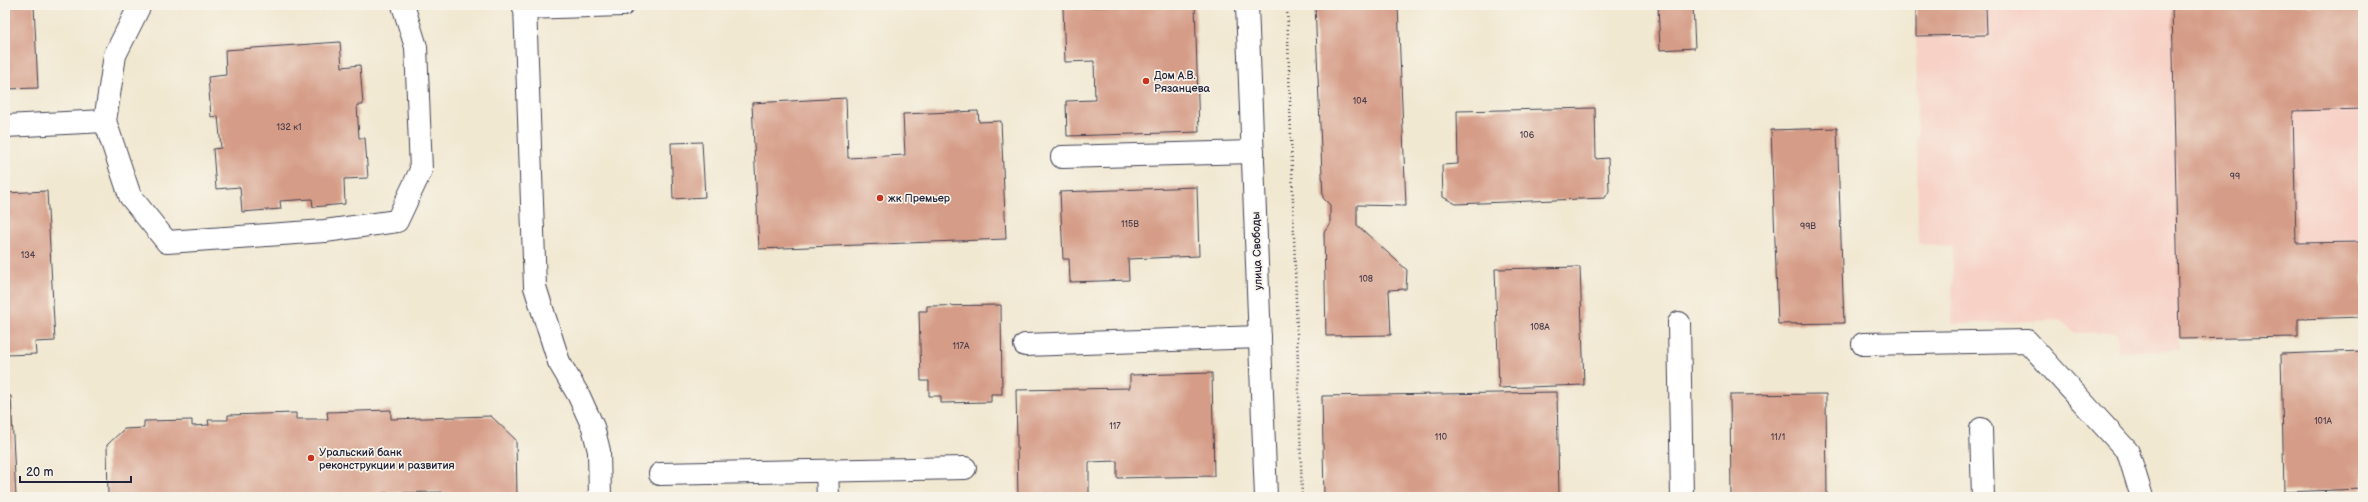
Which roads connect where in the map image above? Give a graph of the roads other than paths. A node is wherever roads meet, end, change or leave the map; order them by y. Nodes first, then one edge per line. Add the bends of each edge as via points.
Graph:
1 (140, 5) edge
2 (403, 5) edge
3 (623, 5) edge
4 (1247, 5) edge
5 (524, 6) edge
6 (105, 121) junction
7 (5, 126) edge
8 (1252, 152) junction
9 (1062, 157) dead end
10 (1679, 323) dead end
11 (1260, 337) junction
12 (1863, 344) dead end
13 (1025, 345) dead end
14 (1981, 429) dead end
15 (965, 468) dead end
16 (827, 471) junction
17 (660, 474) dead end
18 (600, 497) edge
19 (828, 497) edge
20 (1266, 497) edge
21 (1682, 497) edge
22 (1984, 497) edge
23 (2142, 497) edge

1 - 6 street via 115,56
2 - 6 street via 416,47 421,170 396,221 325,231 167,242 130,196
3 - 5 street
4 - 8 street, улица Свободы
5 - 18 street via 535,287 559,362 593,427 599,451
6 - 7 street
8 - 9 street
8 - 11 street, улица Свободы
10 - 21 street
11 - 13 street
11 - 20 street, улица Свободы
12 - 23 street via 2027,341 2128,452
14 - 22 street
15 - 16 street
16 - 17 street
16 - 19 street

